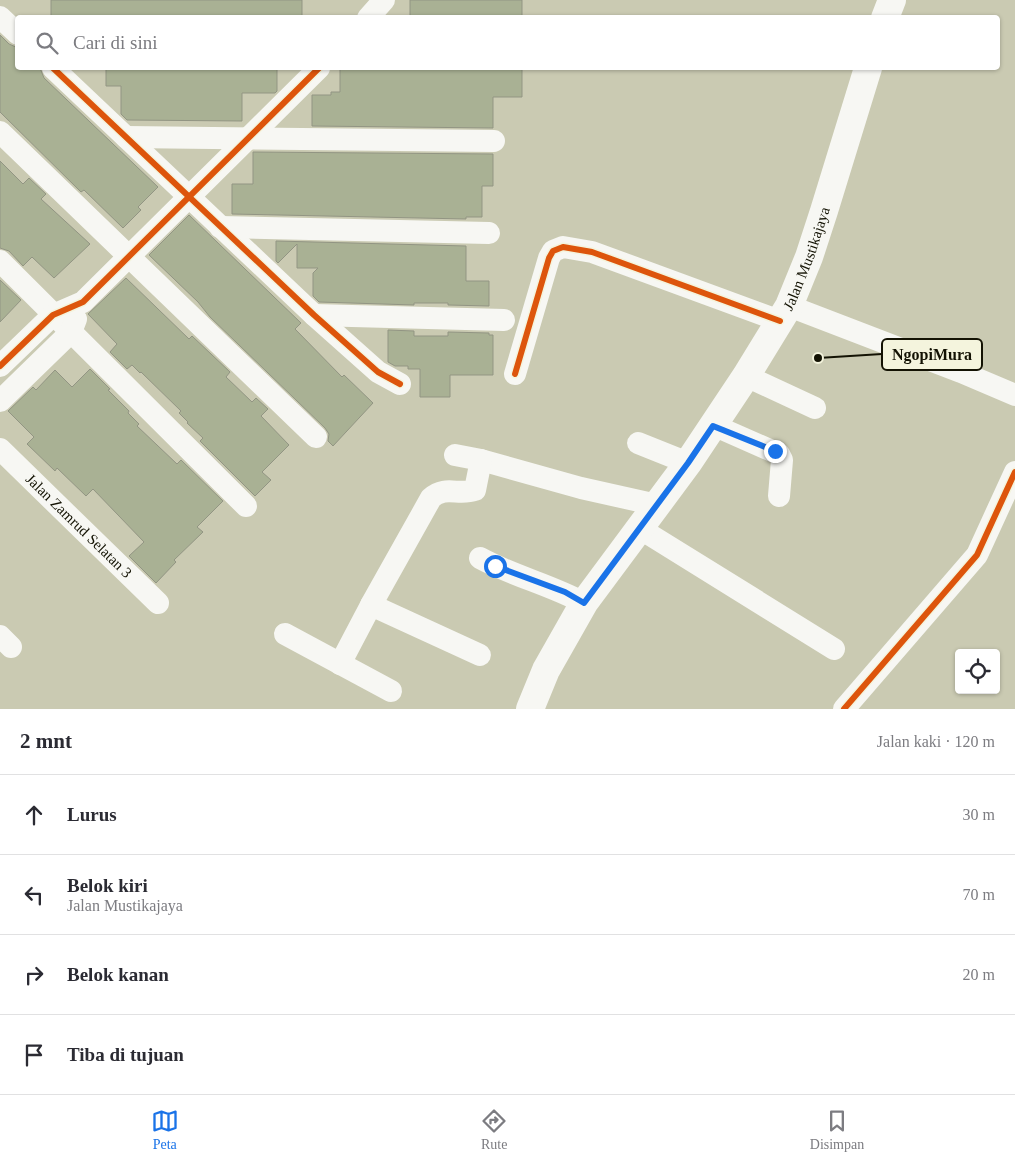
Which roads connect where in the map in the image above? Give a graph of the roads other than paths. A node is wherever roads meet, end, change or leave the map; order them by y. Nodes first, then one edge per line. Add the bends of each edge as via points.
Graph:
1 (384, 0) edge
2 (892, 0) edge
3 (371, 15) edge
4 (886, 15) edge
5 (0, 18) edge
6 (15, 31) edge
7 (54, 70) edge
8 (317, 70) edge
9 (867, 70) edge
10 (0, 132) edge
11 (126, 137) junction
12 (249, 138) junction
13 (494, 141) dead end
14 (189, 197) junction
15 (220, 226) junction
16 (489, 233) dead end
17 (128, 256) junction
18 (0, 261) edge
19 (82, 302) junction
20 (785, 313) junction
21 (53, 315) junction
22 (314, 316) junction
23 (504, 320) dead end
24 (71, 332) junction
25 (0, 366) edge
26 (515, 374) dead end
27 (746, 376) junction
28 (400, 384) dead end
29 (1015, 395) edge
30 (0, 400) edge
31 (815, 408) dead end
32 (713, 426) junction
33 (316, 437) dead end
34 (638, 443) dead end
35 (0, 449) edge
36 (454, 455) dead end
37 (481, 460) junction
38 (688, 463) junction
39 (1015, 472) edge
40 (779, 496) dead end
41 (657, 505) junction
42 (246, 506) dead end
43 (639, 528) junction
44 (480, 558) dead end
45 (158, 603) dead end
46 (584, 603) junction
47 (371, 605) junction
48 (285, 634) dead end
49 (834, 649) dead end
50 (480, 655) dead end
51 (340, 664) junction
52 (391, 691) dead end
53 (530, 709) edge
54 (844, 709) edge

1 - 3 street
2 - 4 main road
5 - 6 street
7 - 11 street
8 - 12 street
9 - 20 main road, Jalan Mustikajaya via 824,211
10 - 17 street
11 - 12 street
11 - 14 street
12 - 13 street
12 - 14 street
14 - 15 street
14 - 17 street
15 - 16 street
15 - 22 street
17 - 19 street
17 - 33 street
18 - 21 street
19 - 21 street
19 - 24 street
20 - 26 street via 592,252 563,247 553,251 549,258
20 - 27 main road, Jalan Mustikajaya
20 - 29 street via 961,372
21 - 24 street
21 - 25 street
22 - 23 street
22 - 28 street via 378,372
24 - 30 street
24 - 42 street
27 - 31 street
27 - 32 main road, Jalan Mustikajaya
32 - 38 main road, Jalan Mustikajaya
32 - 40 street via 779,454 782,467
34 - 38 street
35 - 45 street, Jalan Zamrud Selatan 3
36 - 37 street
37 - 41 street
37 - 47 street via 474,490 464,493 441,491 431,498
38 - 41 main road, Jalan Mustikajaya
39 - 54 street via 977,554
41 - 43 main road, Jalan Mustikajaya
43 - 46 main road, Jalan Mustikajaya
43 - 49 street
44 - 46 street via 565,592
46 - 53 main road, Jalan Mustikajaya via 546,670
47 - 50 street
47 - 51 street
48 - 51 street
51 - 52 street

